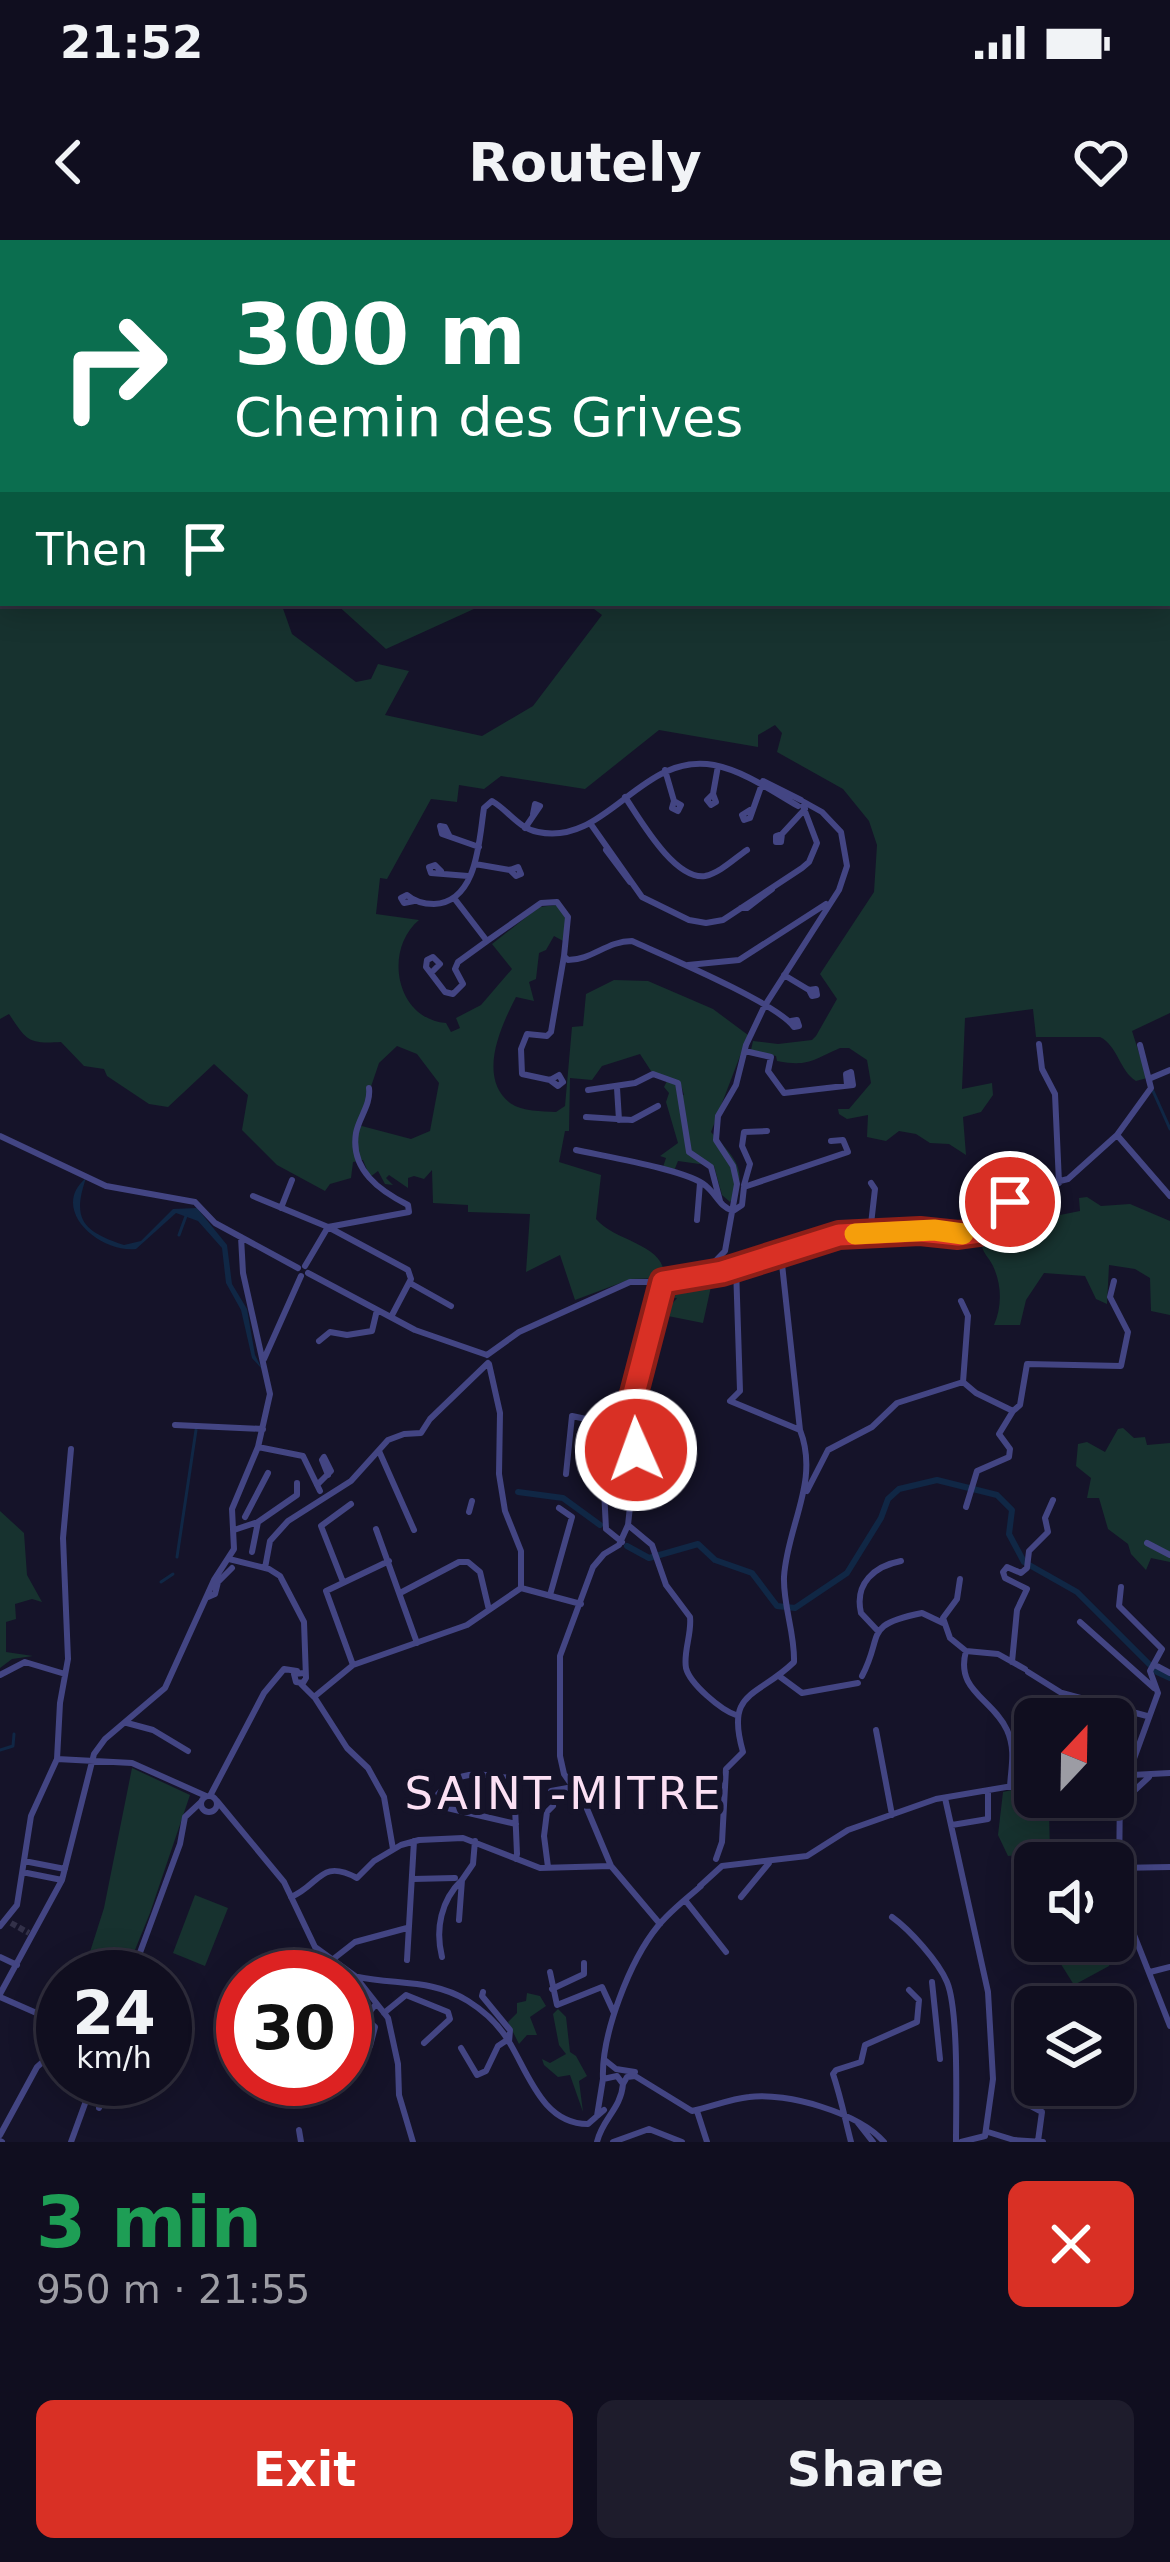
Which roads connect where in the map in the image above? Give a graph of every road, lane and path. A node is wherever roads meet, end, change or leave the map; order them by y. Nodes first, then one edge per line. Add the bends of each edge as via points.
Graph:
1 (718, 766) junction
2 (665, 770) junction
3 (762, 783) junction
4 (713, 794) dead end
5 (625, 797) junction
6 (674, 801) dead end
7 (804, 805) junction
8 (750, 810) dead end
9 (533, 814) dead end
10 (589, 822) junction
11 (525, 828) junction
12 (782, 834) dead end
13 (449, 835) dead end
14 (478, 847) junction
15 (747, 850) dead end
16 (475, 864) junction
17 (510, 870) dead end
18 (440, 871) dead end
19 (468, 876) junction
20 (454, 898) junction
21 (831, 901) junction
22 (414, 902) dead end
23 (797, 924) junction
24 (808, 934) junction
25 (487, 941) junction
26 (569, 954) junction
27 (685, 965) junction
28 (433, 971) dead end
29 (784, 975) junction
30 (809, 990) dead end
31 (764, 1007) junction
32 (791, 1021) dead end
33 (1039, 1044) dead end
34 (1140, 1045) dead end
35 (745, 1051) junction
36 (1170, 1070) edge
37 (1150, 1078) junction
38 (550, 1080) dead end
39 (847, 1085) dead end
40 (617, 1087) junction
41 (369, 1088) dead end
42 (588, 1090) dead end
43 (658, 1106) dead end
44 (586, 1117) dead end
45 (619, 1120) junction
46 (767, 1131) dead end
47 (1117, 1135) junction
48 (0, 1136) edge
49 (831, 1141) dead end
50 (576, 1150) dead end
51 (292, 1180) dead end
52 (700, 1183) junction
53 (871, 1183) dead end
54 (1059, 1183) junction
55 (744, 1187) junction
56 (253, 1196) dead end
57 (1170, 1196) edge
58 (720, 1201) junction
59 (281, 1208) junction
60 (733, 1211) junction
61 (697, 1220) dead end
62 (328, 1227) junction
63 (870, 1233) junction
64 (241, 1238) junction
65 (781, 1253) junction
66 (734, 1267) junction
67 (710, 1269) junction
68 (302, 1270) junction
69 (1114, 1281) dead end
70 (663, 1282) junction
71 (410, 1283) junction
72 (961, 1301) dead end
73 (451, 1306) dead end
74 (377, 1310) junction
75 (391, 1317) junction
76 (319, 1341) dead end
77 (488, 1359) junction
78 (264, 1361) junction
79 (963, 1382) junction
80 (1013, 1412) junction
81 (175, 1425) dead end
82 (263, 1430) junction
83 (800, 1430) junction
84 (636, 1435) junction
85 (258, 1447) junction
86 (71, 1449) dead end
87 (378, 1451) junction
88 (268, 1473) dead end
89 (328, 1474) dead end
90 (566, 1474) dead end
91 (297, 1483) dead end
92 (604, 1489) dead end
93 (805, 1493) junction
94 (254, 1500) junction
95 (1053, 1500) dead end
96 (472, 1501) dead end
97 (351, 1504) dead end
98 (966, 1507) dead end
99 (560, 1508) dead end
100 (469, 1512) dead end
101 (266, 1516) junction
102 (245, 1517) dead end
103 (258, 1522) junction
104 (628, 1525) junction
105 (376, 1529) dead end
106 (234, 1530) junction
107 (414, 1530) dead end
108 (621, 1542) junction
109 (1147, 1544) dead end
110 (234, 1549) junction
111 (252, 1552) dead end
112 (1170, 1555) edge
113 (389, 1561) junction
114 (902, 1561) dead end
115 (241, 1562) junction
116 (231, 1564) junction
117 (267, 1568) junction
118 (960, 1579) dead end
119 (343, 1582) junction
120 (1121, 1587) dead end
121 (521, 1588) junction
122 (402, 1592) junction
123 (550, 1595) junction
124 (489, 1610) junction
125 (578, 1611) junction
126 (1081, 1622) dead end
127 (944, 1623) junction
128 (877, 1630) junction
129 (417, 1643) junction
130 (966, 1651) junction
131 (1012, 1662) junction
132 (353, 1665) junction
133 (1153, 1667) junction
134 (1170, 1673) edge
135 (64, 1674) junction
136 (0, 1675) edge
137 (778, 1676) junction
138 (300, 1677) junction
139 (312, 1694) junction
140 (1155, 1697) junction
141 (736, 1715) junction
142 (1147, 1716) junction
143 (126, 1722) junction
144 (876, 1730) dead end
145 (188, 1751) dead end
146 (1134, 1755) edge
147 (57, 1759) junction
148 (91, 1762) junction
149 (1166, 1773) edge
150 (1134, 1779) edge
151 (1014, 1786) edge
152 (573, 1787) junction
153 (1010, 1787) junction
154 (194, 1791) junction
155 (555, 1791) dead end
156 (988, 1793) junction
157 (945, 1797) junction
158 (209, 1800) junction
159 (553, 1806) dead end
160 (192, 1808) junction
161 (892, 1815) junction
162 (516, 1824) junction
163 (952, 1825) junction
164 (414, 1841) junction
165 (475, 1841) junction
166 (393, 1849) junction
167 (516, 1859) junction
168 (716, 1859) junction
169 (24, 1861) junction
170 (769, 1863) junction
171 (610, 1866) junction
172 (548, 1867) junction
173 (1134, 1868) edge
174 (1170, 1868) edge
175 (65, 1869) junction
176 (717, 1870) junction
177 (27, 1874) dead end
178 (708, 1878) junction
179 (458, 1879) junction
180 (62, 1880) junction
181 (413, 1880) junction
182 (291, 1897) junction
183 (741, 1897) dead end
184 (685, 1900) junction
185 (892, 1917) dead end
186 (459, 1920) dead end
187 (6, 1923) edge
188 (658, 1926) junction
189 (407, 1928) junction
190 (1134, 1932) edge
191 (141, 1950) edge
192 (320, 1950) edge
193 (345, 1950) edge
194 (727, 1952) dead end
195 (0, 1957) edge
196 (442, 1957) dead end
197 (407, 1960) dead end
198 (584, 1964) dead end
199 (16, 1965) junction
200 (1170, 1967) edge
201 (550, 1972) dead end
202 (1149, 1972) junction
203 (372, 1979) edge
204 (932, 1982) dead end
205 (551, 1989) junction
206 (909, 1990) dead end
207 (481, 1992) dead end
208 (0, 1995) edge
209 (372, 1996) edge
210 (1170, 1999) edge
211 (373, 2001) joint
212 (1161, 2003) junction
213 (36, 2013) edge
214 (384, 2013) junction
215 (615, 2015) junction
216 (952, 2017) junction
217 (935, 2019) junction
218 (1170, 2026) edge
219 (508, 2037) junction
220 (424, 2043) dead end
221 (461, 2048) dead end
222 (940, 2059) dead end
223 (606, 2061) junction
224 (36, 2069) edge
225 (628, 2071) junction
226 (614, 2078) junction
227 (84, 2106) edge
228 (1031, 2106) edge
229 (607, 2109) junction
230 (698, 2110) junction
231 (846, 2116) junction
232 (593, 2120) junction
233 (601, 2129) junction
234 (298, 2130) dead end
235 (986, 2133) junction
236 (1, 2139) edge
237 (1000, 2139) edge
238 (71, 2142) edge
239 (301, 2142) edge
240 (413, 2142) edge
241 (597, 2142) edge
242 (613, 2142) edge
243 (682, 2142) edge
244 (707, 2142) edge
245 (851, 2142) edge
246 (873, 2142) edge
247 (884, 2142) edge
248 (958, 2142) edge
249 (1040, 2142) edge

1 - 2 street
1 - 3 street
1 - 4 street
2 - 5 street
2 - 6 street
3 - 7 street
3 - 8 street
5 - 10 street
5 - 15 street via 664,853 693,875 707,876
7 - 10 street via 815,833 809,862 723,920 689,920 649,902
7 - 12 street
7 - 21 street via 834,821 845,839 847,866
9 - 11 street
10 - 11 street via 569,834
11 - 14 street via 492,802
13 - 14 street
14 - 16 street
16 - 17 street
16 - 19 street
18 - 19 street
19 - 20 street
20 - 22 street
20 - 25 street
21 - 23 street
21 - 24 street
23 - 24 street
23 - 27 street via 739,960
24 - 29 street
25 - 26 street via 550,901 568,917
25 - 28 street via 458,962 463,984 453,994
26 - 27 street via 584,959 623,941
26 - 38 street via 550,1032 527,1034 521,1049 522,1074
27 - 31 street
29 - 30 street
29 - 31 street
31 - 32 street
31 - 35 street
33 - 54 street via 1055,1094
34 - 37 street
35 - 39 street via 771,1057 768,1071 784,1093
35 - 60 street via 715,1132 736,1174
36 - 37 street
37 - 47 street via 1150,1090
40 - 42 street
40 - 45 street
40 - 58 street via 652,1074 678,1084 688,1152 711,1167
41 - 62 street via 356,1137 366,1176 410,1212
43 - 45 street
44 - 45 street
46 - 55 street via 744,1132
47 - 54 street
47 - 57 street
48 - 64 street via 110,1187 193,1202
49 - 55 street via 843,1140 848,1153
50 - 52 street
51 - 59 street
52 - 58 street
52 - 61 street
53 - 63 street
54 - 63 street via 1012,1193 1009,1209 980,1232
55 - 60 street
56 - 59 street
58 - 60 street
59 - 62 street
60 - 67 street via 727,1246
62 - 68 street
62 - 71 street via 408,1270
63 - 65 street
64 - 68 street
64 - 78 street
65 - 66 street
65 - 83 street
66 - 67 street
66 - 83 street via 740,1394 731,1403
67 - 70 street
68 - 74 street
68 - 78 street
69 - 80 street via 1110,1297 1128,1331 1121,1366 1027,1364
70 - 77 street via 630,1282 582,1301 519,1332
70 - 84 street via 632,1401
71 - 73 street
71 - 75 street
72 - 79 street via 968,1316
74 - 75 street
74 - 76 street via 372,1331 330,1332
75 - 77 street
77 - 87 street via 421,1433 388,1440
77 - 121 street
78 - 82 street
79 - 80 street
79 - 93 street via 897,1403 828,1450
80 - 98 street via 1000,1434 1009,1456 977,1471
81 - 82 street
82 - 85 street
83 - 93 street
84 - 90 street via 591,1415 572,1417
84 - 104 street
85 - 89 street via 302,1456 318,1489
85 - 106 street via 232,1509
86 - 135 street via 62,1538
87 - 107 street
87 - 117 street via 275,1537
88 - 94 street
91 - 101 street via 298,1495
92 - 108 street via 606,1529
93 - 137 street via 785,1570 795,1656
94 - 101 street
94 - 102 street
95 - 131 street via 1048,1532 1029,1550 1029,1565 1003,1572 1027,1589
96 - 100 street
97 - 119 street via 321,1526
99 - 123 street via 572,1517
101 - 103 street
103 - 106 street
103 - 111 street
104 - 108 street
104 - 141 street via 658,1557 666,1585 690,1617 690,1675 718,1708
105 - 113 street
106 - 110 street
108 - 125 street via 596,1561
109 - 112 street
110 - 115 street
110 - 116 street
113 - 119 street
113 - 122 street
114 - 128 street via 881,1565 860,1592 860,1613
115 - 116 street
115 - 117 street
116 - 143 street via 214,1580 165,1688
117 - 138 street via 302,1616
118 - 127 street
119 - 132 street via 327,1596
120 - 133 street via 1118,1606 1162,1649
121 - 123 street
121 - 124 street
122 - 124 street via 468,1562 480,1572
122 - 129 street
123 - 125 street
124 - 129 street
125 - 152 street via 561,1667 560,1756
126 - 140 street via 1151,1683
127 - 128 street via 922,1613
127 - 130 street
128 - 137 street via 860,1680 802,1693
129 - 132 street
130 - 131 street
130 - 153 street via 962,1674 1009,1734
131 - 142 street via 1061,1692
132 - 139 street
133 - 134 street
133 - 140 street
135 - 136 street via 25,1662
135 - 147 street
137 - 141 street via 746,1696
138 - 139 street
138 - 158 street via 286,1672 264,1693
139 - 166 street via 384,1797
140 - 142 street
141 - 168 street via 743,1753 726,1769
142 - 146 street
143 - 145 street
143 - 148 street
144 - 161 street
147 - 148 street
147 - 169 street via 33,1809
148 - 154 street via 132,1762
148 - 175 street
149 - 150 street
151 - 153 street
152 - 155 street
152 - 171 street
153 - 156 street
154 - 158 street
154 - 160 street
156 - 157 street
156 - 163 street via 988,1819
157 - 161 street
157 - 163 street
158 - 160 street
158 - 182 street via 233,1817
159 - 172 street via 544,1836
160 - 191 street
161 - 170 street via 807,1856
162 - 162 street via 430,1804 468,1773 513,1780
162 - 167 street
163 - 235 street via 988,1991 993,2079
164 - 165 street
164 - 166 street
164 - 181 street
165 - 167 street
165 - 179 street via 473,1864
166 - 182 street via 357,1878 334,1869
167 - 172 street
168 - 176 street
168 - 178 street
169 - 175 street
169 - 187 street
170 - 176 street
170 - 183 street
171 - 172 street
171 - 188 street
173 - 174 street
175 - 180 street
176 - 178 street
177 - 180 street
178 - 184 street
179 - 181 street
179 - 186 street
179 - 196 street via 444,1900
180 - 199 street
181 - 189 street
182 - 192 street
184 - 188 street
184 - 194 street
185 - 216 street via 947,1983
188 - 215 street
189 - 193 street
189 - 197 street
190 - 202 street
195 - 199 street
198 - 205 street via 584,1974
199 - 208 street
200 - 202 street
201 - 205 street
202 - 212 street
203 - 219 street via 452,1992
204 - 217 street
205 - 215 street via 561,2006 603,1988
206 - 231 street via 919,2000 917,2022 865,2045 861,2062 833,2074
207 - 219 street
208 - 213 street
209 - 211 street
210 - 212 street
211 - 214 street
212 - 218 street
214 - 220 street via 406,1995 448,2012
214 - 240 street
215 - 223 street
215 - 226 street via 606,2037
216 - 217 street
216 - 248 street
217 - 222 street
219 - 221 street via 477,2075
219 - 232 street via 533,2088 558,2115
223 - 225 street
223 - 226 street
224 - 236 street
225 - 226 street
225 - 230 street
226 - 229 street
226 - 229 street via 620,2105
226 - 230 street via 634,2076 683,2109
227 - 238 street
228 - 249 street via 1042,2112
229 - 232 street
229 - 233 street
230 - 231 street via 767,2096
230 - 244 street
231 - 245 street
231 - 246 street
231 - 247 street
232 - 233 street
233 - 241 street
234 - 239 street
235 - 237 street
235 - 248 street
237 - 249 street
242 - 243 street via 649,2129

